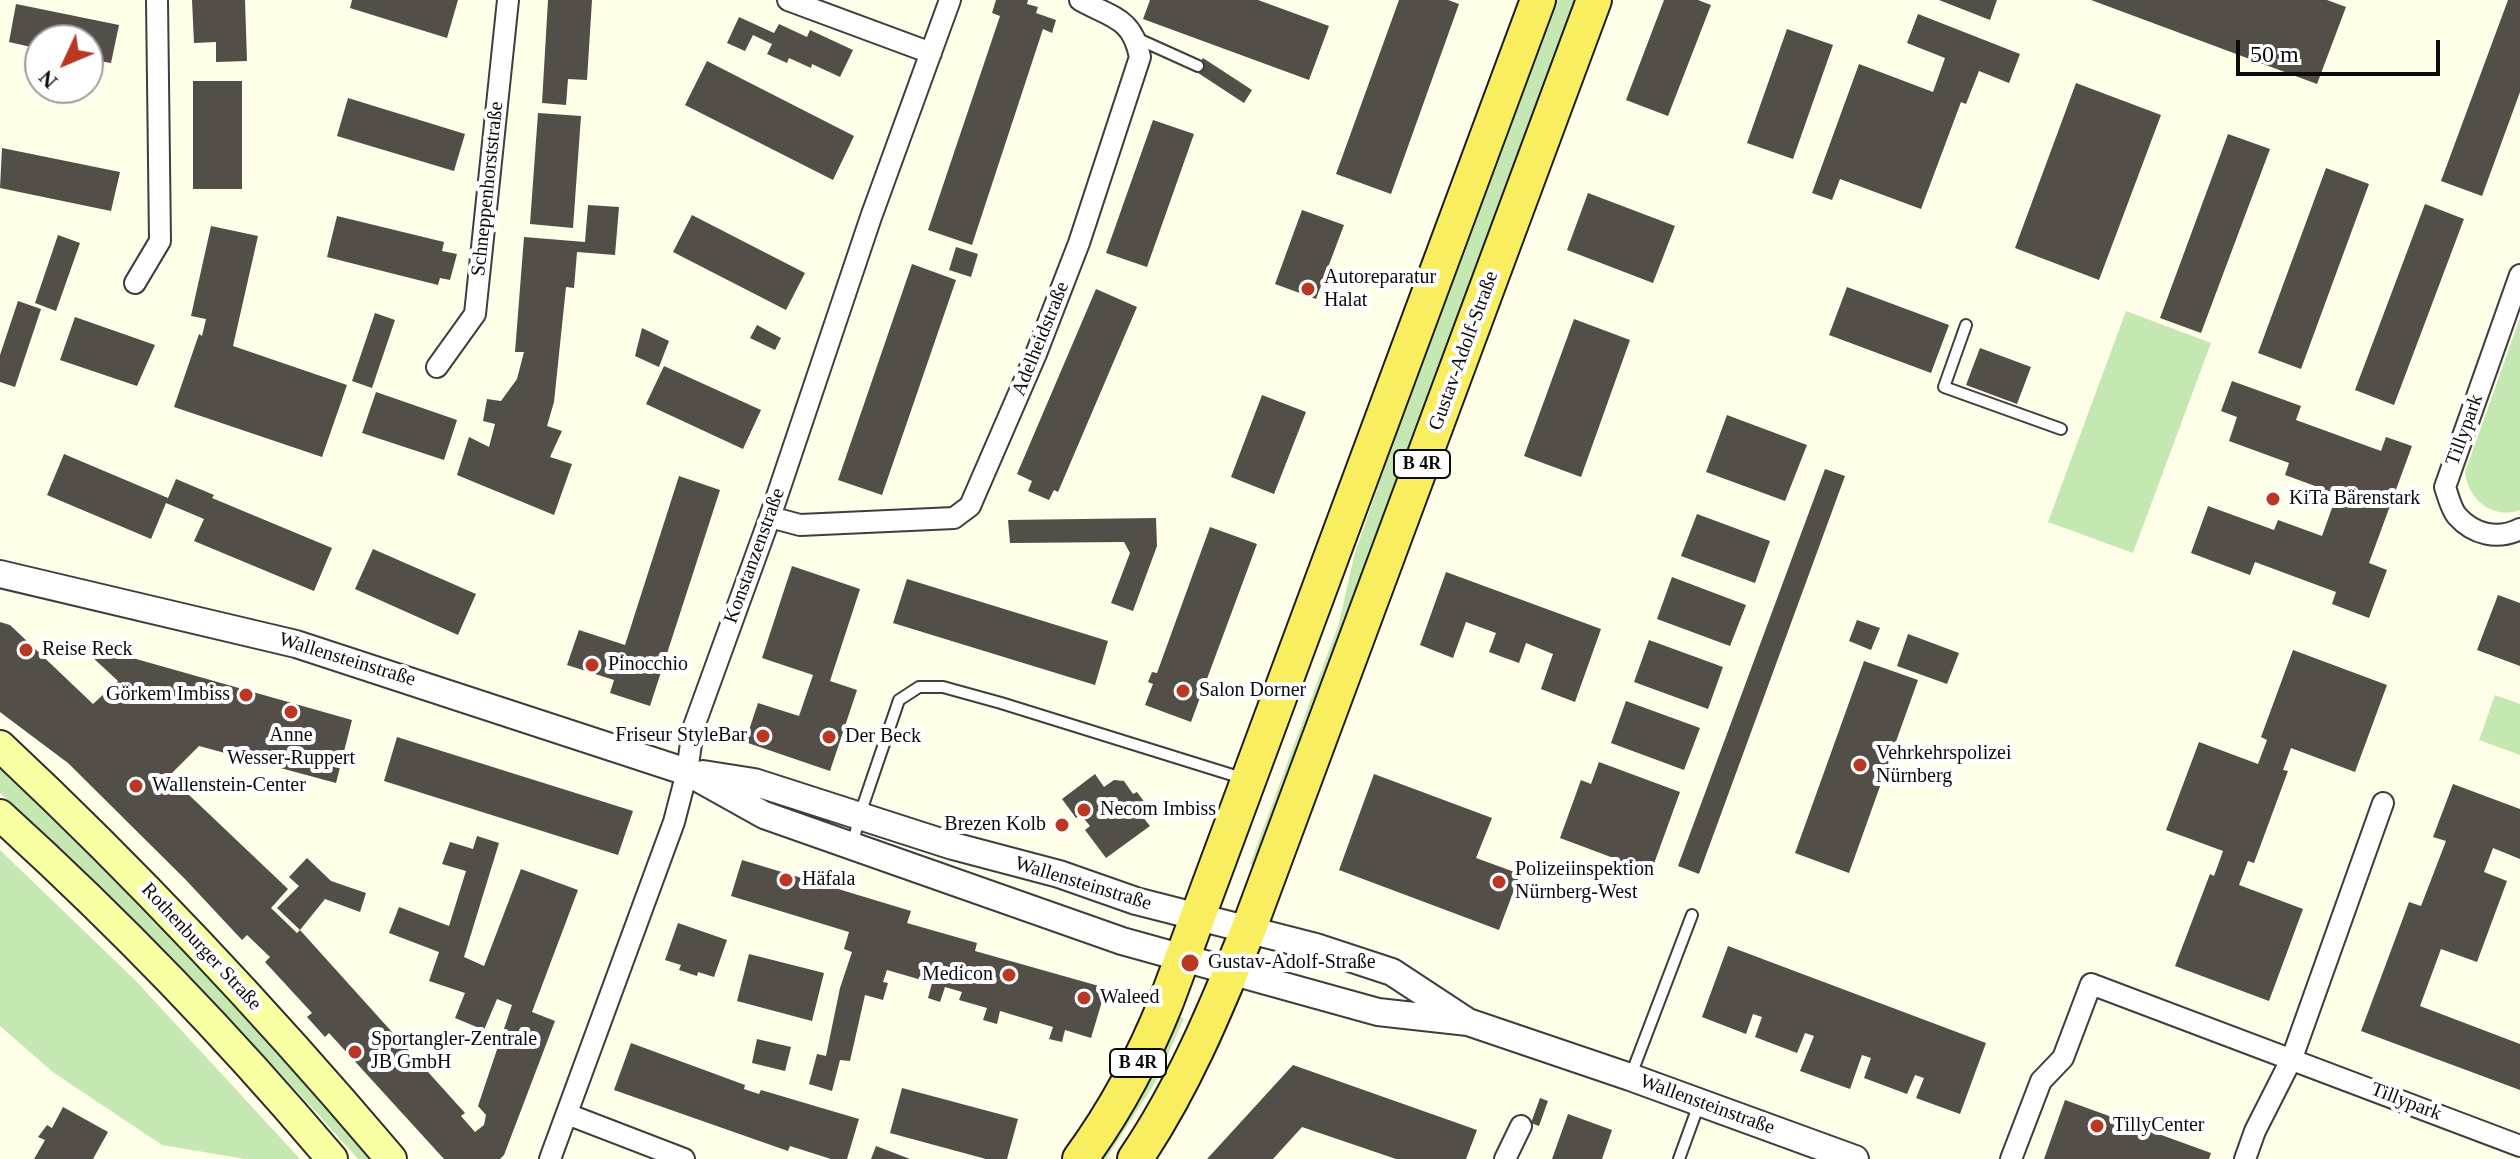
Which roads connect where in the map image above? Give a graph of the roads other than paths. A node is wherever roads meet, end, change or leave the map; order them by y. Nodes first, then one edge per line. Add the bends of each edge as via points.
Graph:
1 (157, 0) edge
2 (508, 0) edge
3 (788, 0) edge
4 (950, 0) edge
5 (1080, 0) edge
6 (1538, 0) edge
7 (1594, 0) edge
8 (1136, 38) junction
9 (931, 53) junction
10 (1198, 66) dead end
11 (2520, 275) edge
12 (135, 283) dead end
13 (1966, 325) dead end
14 (437, 367) dead end
15 (2061, 429) dead end
16 (770, 517) junction
17 (2520, 529) edge
18 (0, 574) edge
19 (0, 746) edge
20 (687, 772) junction
21 (1248, 780) junction
22 (2383, 803) dead end
23 (0, 815) edge
24 (859, 817) junction
25 (853, 845) junction
26 (1692, 915) dead end
27 (1196, 917) junction
28 (1249, 928) junction
29 (1181, 959) junction
30 (1231, 972) junction
31 (1468, 1022) junction
32 (2292, 1058) junction
33 (1630, 1077) junction
34 (1700, 1102) junction
35 (567, 1114) junction
36 (1521, 1126) dead end
37 (2520, 1146) edge
38 (332, 1159) edge
39 (391, 1159) edge
40 (550, 1159) edge
41 (684, 1159) edge
42 (1080, 1159) edge
43 (1135, 1159) edge
44 (1505, 1159) edge
45 (1679, 1159) edge
46 (1855, 1159) edge
47 (2011, 1159) edge
48 (2245, 1159) edge

1 - 12 street via 160,241
2 - 14 street, Schneppenhorststraße via 475,314
3 - 9 street
4 - 9 street, Konstanzenstraße
5 - 8 street via 1128,25
6 - 21 main road, B 4R
7 - 28 main road, Gustav-Adolf-Straße / B 4R
8 - 10 lane
8 - 16 street, Adelheidstraße via 1140,57 1079,243 970,506 954,518 941,519 800,525
9 - 16 street, Konstanzenstraße
11 - 17 street, Tillypark via 2445,487 2455,515 2481,533 2505,537
13 - 15 lane via 1944,387
16 - 20 street, Konstanzenstraße via 693,729
18 - 20 street, Wallensteinstraße via 274,637
19 - 39 main road, Rothenburger Straße via 202,946
20 - 24 street, Wallensteinstraße via 754,782
20 - 25 street, Wallensteinstraße via 764,815
20 - 35 street, Konstanzenstraße via 674,822
21 - 24 lane via 1001,703 943,687 919,687 899,700
21 - 27 main road, B 4R
22 - 32 street
23 - 38 main road via 148,956
24 - 25 lane
24 - 27 street, Wallensteinstraße
25 - 29 street, Wallensteinstraße
26 - 33 lane
27 - 28 street, Wallensteinstraße
27 - 29 main road, B 4R
28 - 30 main road, B 4R
28 - 31 street, Wallensteinstraße via 1392,972
29 - 30 street, Wallensteinstraße
29 - 42 main road, B 4R via 1142,1057
30 - 31 street, Wallensteinstraße via 1378,1012
30 - 43 main road, B 4R via 1183,1079
31 - 33 street, Wallensteinstraße
32 - 37 street, Tillypark
32 - 47 street, Tillypark via 2091,984 2063,1058 2041,1081
32 - 48 street
33 - 34 street, Wallensteinstraße
34 - 45 lane
34 - 46 street, Wallensteinstraße
35 - 40 street, Konstanzenstraße
35 - 41 street
36 - 44 street

